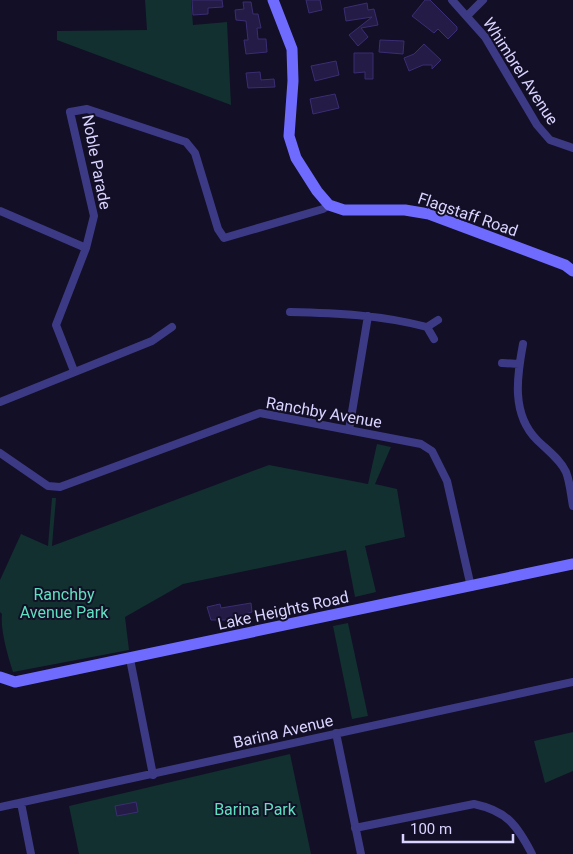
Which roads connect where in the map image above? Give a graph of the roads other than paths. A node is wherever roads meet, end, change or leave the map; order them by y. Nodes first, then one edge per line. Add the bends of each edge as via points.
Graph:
1 (273, 0) edge
2 (452, 0) edge
3 (483, 0) edge
4 (467, 16) junction
5 (573, 148) edge
6 (329, 205) junction
7 (0, 211) edge
8 (86, 248) junction
9 (573, 271) edge
10 (290, 312) dead end
11 (368, 316) junction
12 (438, 320) dead end
13 (172, 327) dead end
14 (427, 327) junction
15 (434, 339) dead end
16 (523, 344) dead end
17 (502, 362) dead end
18 (519, 364) junction
19 (74, 371) junction
20 (0, 402) edge
21 (349, 430) junction
22 (0, 453) edge
23 (573, 506) edge
24 (573, 564) edge
25 (470, 587) junction
26 (130, 659) junction
27 (0, 677) edge
28 (573, 682) edge
29 (336, 733) junction
30 (153, 775) junction
31 (21, 802) junction
32 (0, 807) edge
33 (356, 828) junction
34 (32, 854) edge
35 (361, 854) edge
36 (532, 854) edge

1 - 6 main road via 292,49 289,136 296,158
2 - 4 street, Whimbrel Avenue
3 - 4 street
4 - 5 street, Whimbrel Avenue via 500,60 537,125 550,140
6 - 8 street, Noble Parade via 224,238 218,229 195,153 186,142 87,109 70,112 94,216
6 - 9 main road, Flagstaff Road via 344,210 405,210 428,214
7 - 8 street
8 - 19 street, Noble Parade via 56,325
10 - 11 street
11 - 14 street
11 - 21 street
12 - 14 street
13 - 19 street via 152,341
14 - 15 street
16 - 18 street
17 - 18 street
18 - 23 street via 517,394 523,418 536,439 566,472
19 - 20 street
21 - 22 street, Ranchby Avenue via 260,413 60,487 48,486
21 - 25 street, Ranchby Avenue via 421,444 432,451 447,481
24 - 25 main road, Lake Heights Road
25 - 26 main road, Lake Heights Road
26 - 27 main road, Lake Heights Road via 14,682
26 - 30 street
28 - 29 street, Barina Avenue
29 - 30 street, Barina Avenue
29 - 33 street
30 - 31 street, Barina Avenue
31 - 32 street, Barina Avenue
31 - 34 street
33 - 35 street
33 - 36 street via 474,804 492,808 510,818

